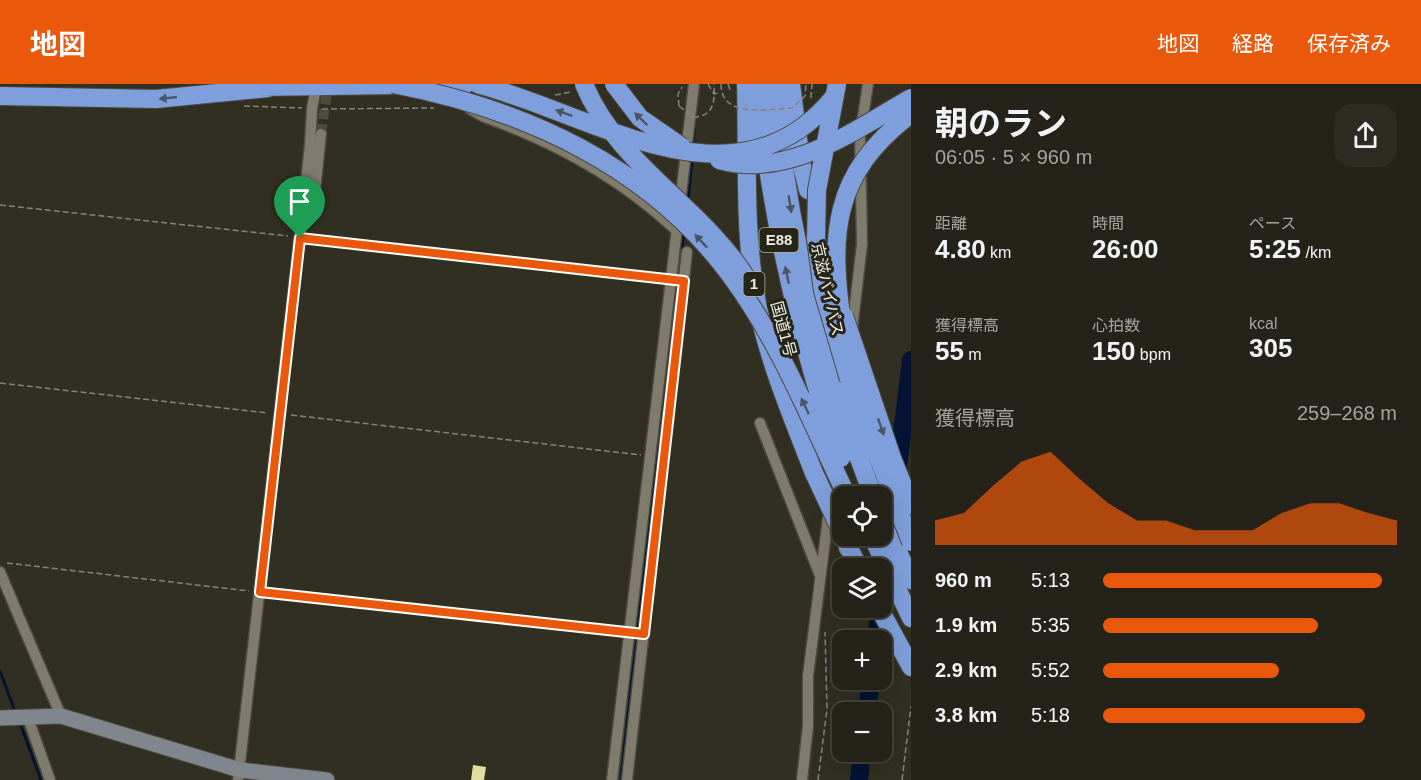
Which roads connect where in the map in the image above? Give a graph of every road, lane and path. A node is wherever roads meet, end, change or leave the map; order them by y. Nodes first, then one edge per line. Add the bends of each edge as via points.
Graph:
1 (205, 84) edge
2 (393, 84) edge
3 (477, 84) edge
4 (584, 84) edge
5 (614, 84) edge
6 (684, 84) edge
7 (694, 84) edge
8 (708, 84) edge
9 (714, 84) edge
10 (721, 84) edge
11 (746, 84) edge
12 (758, 84) edge
13 (774, 84) edge
14 (791, 84) edge
15 (806, 84) edge
16 (837, 84) edge
17 (843, 84) edge
18 (868, 84) edge
19 (459, 85) edge
20 (317, 86) edge
21 (268, 88) junction
22 (721, 93) junction
23 (0, 96) edge
24 (911, 98) edge
25 (911, 114) edge
26 (321, 134) tunnel mouth
27 (304, 197) junction
28 (0, 205) edge
29 (675, 230) junction
30 (300, 238) junction
31 (687, 252) dead end
32 (670, 280) junction
33 (684, 281) junction
34 (790, 373) junction
35 (0, 383) edge
36 (280, 414) junction
37 (760, 423) dead end
38 (866, 430) junction
39 (651, 456) junction
40 (664, 458) junction
41 (842, 486) edge
42 (851, 486) edge
43 (869, 486) edge
44 (911, 505) edge
45 (832, 511) edge
46 (892, 539) edge
47 (911, 542) edge
48 (871, 546) edge
49 (877, 546) edge
50 (0, 562) edge
51 (0, 572) edge
52 (820, 576) junction
53 (911, 580) edge
54 (260, 592) junction
55 (900, 598) junction
56 (884, 618) edge
57 (911, 618) edge
58 (825, 629) dead end
59 (630, 632) junction
60 (644, 634) junction
61 (911, 667) edge
62 (911, 706) edge
63 (61, 716) junction
64 (16, 718) edge
65 (239, 775) edge
66 (50, 780) edge
67 (327, 780) edge
68 (612, 780) edge
69 (627, 780) edge
70 (802, 780) edge
71 (818, 780) edge
72 (902, 780) edge

1 - 21 highway
34 -> 2 highway, bridge via 745,296 714,255 672,212 623,173 568,140 512,115
17 -> 3 highway, bridge via 807,125 777,142 747,151 704,154 657,147
4 - 34 highway, bridge via 616,138 724,246 752,288
24 -> 5 highway, bridge via 811,152 774,163 741,164 706,157 671,142 640,118
6 - 9 path, bridge via 678,94 679,106 687,115 699,117 714,106
7 - 29 street
8 - 22 path, bridge via 714,94
10 - 22 path, bridge
11 - 45 highway, 国道1号 / 1, bridge via 750,241 757,307 774,368
42 -> 12 highway, E88, bridge via 818,392 789,287 769,179
13 -> 43 highway, 京滋バイパス / E88, bridge via 804,281 833,388
14 -> 44 highway, bridge via 801,162 831,276
15 - 22 path, bridge via 805,96 792,108 733,107
16 - 38 highway, bridge via 820,165 816,239 823,291
18 - 52 street via 861,136 862,244
19 - 20 highway
19 - 29 street via 472,111 560,148 622,186
20 - 21 highway
20 - 27 street
21 -> 23 highway via 156,99
25 - 38 highway, bridge via 875,144 864,159 852,178 838,222 840,309
26 - 27 street via 315,191
27 - 30 street
28 - 30 path
29 - 32 street
30 - 32 path
30 - 36 street
31 - 33 street
32 - 33 street
32 - 39 street
33 - 40 street
41 -> 34 highway, bridge
35 - 36 path
36 - 39 path
36 - 54 street
37 - 52 street
38 - 47 highway, bridge
39 - 40 street
39 - 59 street
40 - 60 street
46 - 53 highway
48 - 55 highway
49 - 55 highway
50 - 54 path
51 - 63 street
52 - 70 street via 808,676
54 - 59 path
54 - 65 street
55 - 57 highway
56 - 61 highway
58 - 71 path via 827,709
59 - 60 street
59 - 68 street
60 - 69 street
62 - 72 path
63 - 64 street
63 - 65 street
64 - 66 street
65 - 67 street

